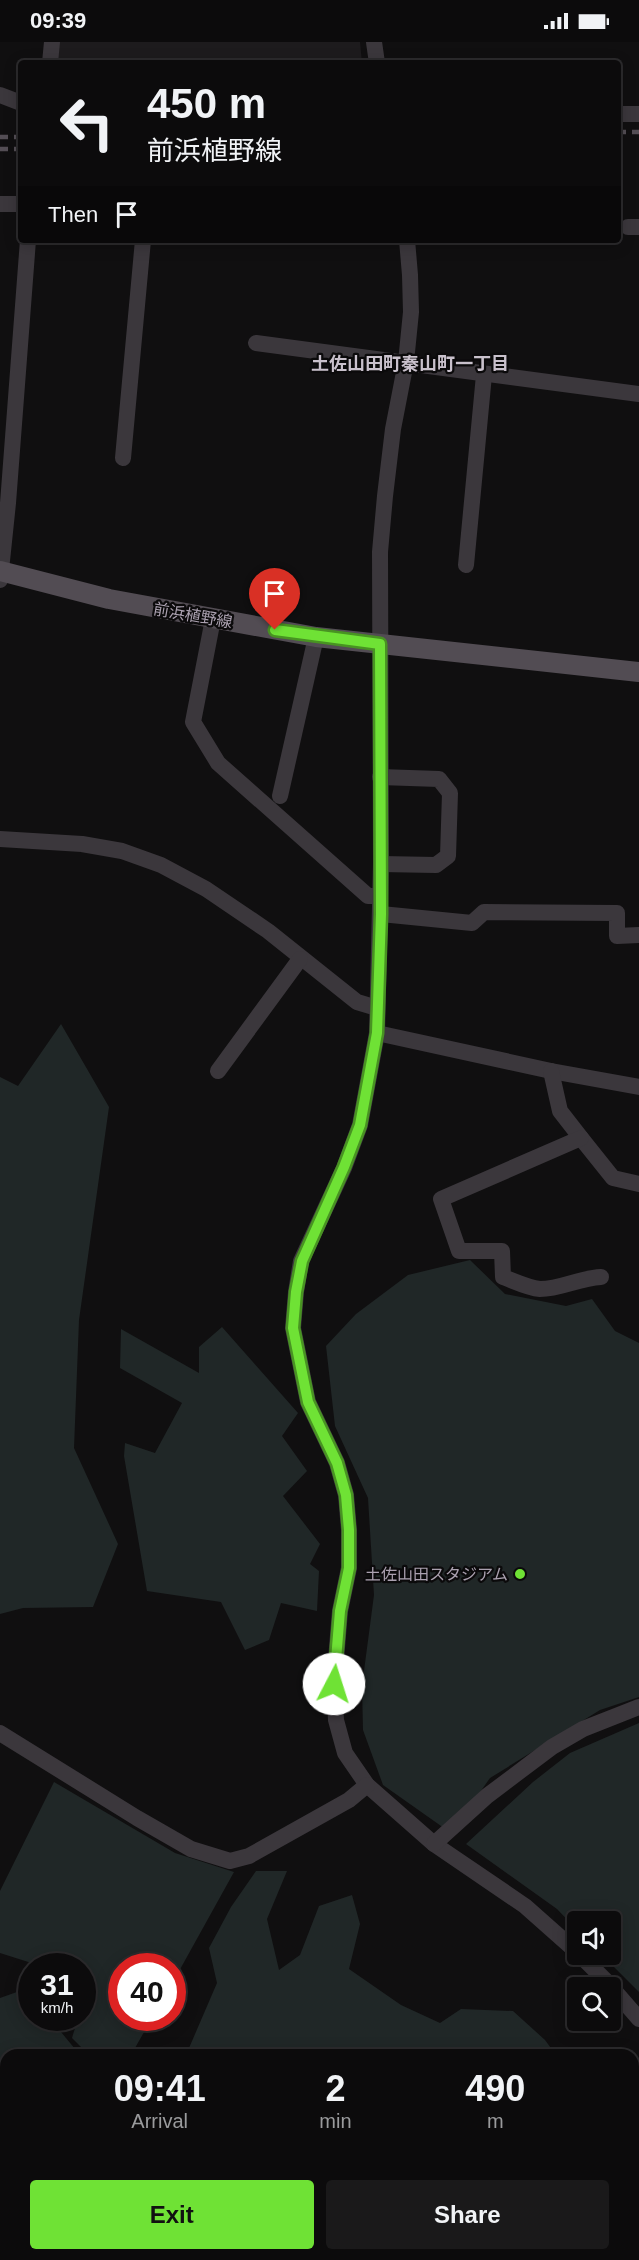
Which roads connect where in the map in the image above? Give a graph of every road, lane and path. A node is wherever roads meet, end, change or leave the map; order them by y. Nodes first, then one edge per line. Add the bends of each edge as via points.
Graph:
1 (52, 42) edge
2 (374, 42) edge
3 (50, 60) edge
4 (377, 60) edge
5 (0, 95) edge
6 (18, 102) edge
7 (621, 114) edge
8 (639, 114) edge
9 (0, 204) edge
10 (18, 204) edge
11 (28, 243) edge
12 (143, 243) edge
13 (407, 243) edge
14 (256, 343) dead end
15 (406, 362) junction
16 (484, 375) junction
17 (639, 394) edge
18 (123, 458) dead end
19 (4, 502) edge
20 (466, 565) dead end
21 (0, 574) edge
22 (213, 619) junction
23 (316, 637) junction
24 (380, 644) junction
25 (639, 672) edge
26 (380, 777) junction
27 (280, 796) dead end
28 (0, 839) edge
29 (381, 864) junction
30 (380, 896) junction
31 (381, 914) junction
32 (639, 935) edge
33 (300, 959) junction
34 (377, 1008) junction
35 (377, 1033) junction
36 (218, 1071) dead end
37 (551, 1071) junction
38 (639, 1087) edge
39 (581, 1138) junction
40 (639, 1184) edge
41 (601, 1277) dead end
42 (639, 1707) edge
43 (0, 1733) edge
44 (367, 1785) junction
45 (434, 1844) junction
46 (567, 1944) edge
47 (589, 1965) edge
48 (639, 2019) edge

1 - 3 street
2 - 4 street
5 - 6 street
7 - 8 street
9 - 10 street
11 - 19 street
12 - 18 street
13 - 15 street via 411,312
14 - 15 street
15 - 16 street
15 - 24 street via 385,496 380,552
16 - 17 street
16 - 20 street
19 - 21 street
21 - 22 main road, 前浜植野線
22 - 23 main road, 前浜植野線
22 - 30 street via 193,722 218,763 368,896
23 - 24 main road, 前浜植野線
23 - 27 street
24 - 25 main road, 前浜植野線
24 - 26 street
26 - 29 street
26 - 29 street via 439,779 450,793 448,856 436,866
28 - 33 street via 82,844 122,851 161,865 206,889
29 - 30 street
30 - 31 street
31 - 32 street via 472,923 484,912 617,913 618,936
31 - 34 street
33 - 34 street via 357,1002
33 - 36 street
34 - 35 street
35 - 37 street
35 - 44 street via 360,1125 302,1261 293,1328 308,1402 337,1463 346,1495 349,1568 340,1611 334,1684 336,1720 345,1753
37 - 38 street
37 - 39 street via 560,1111
39 - 40 street via 613,1178
39 - 41 street via 441,1199 459,1251 502,1251 503,1277 537,1289
42 - 45 street via 583,1728 552,1747 487,1796
43 - 44 street via 191,1849 230,1861 249,1856 349,1800
44 - 45 street
45 - 46 street via 525,1906
47 - 48 street

